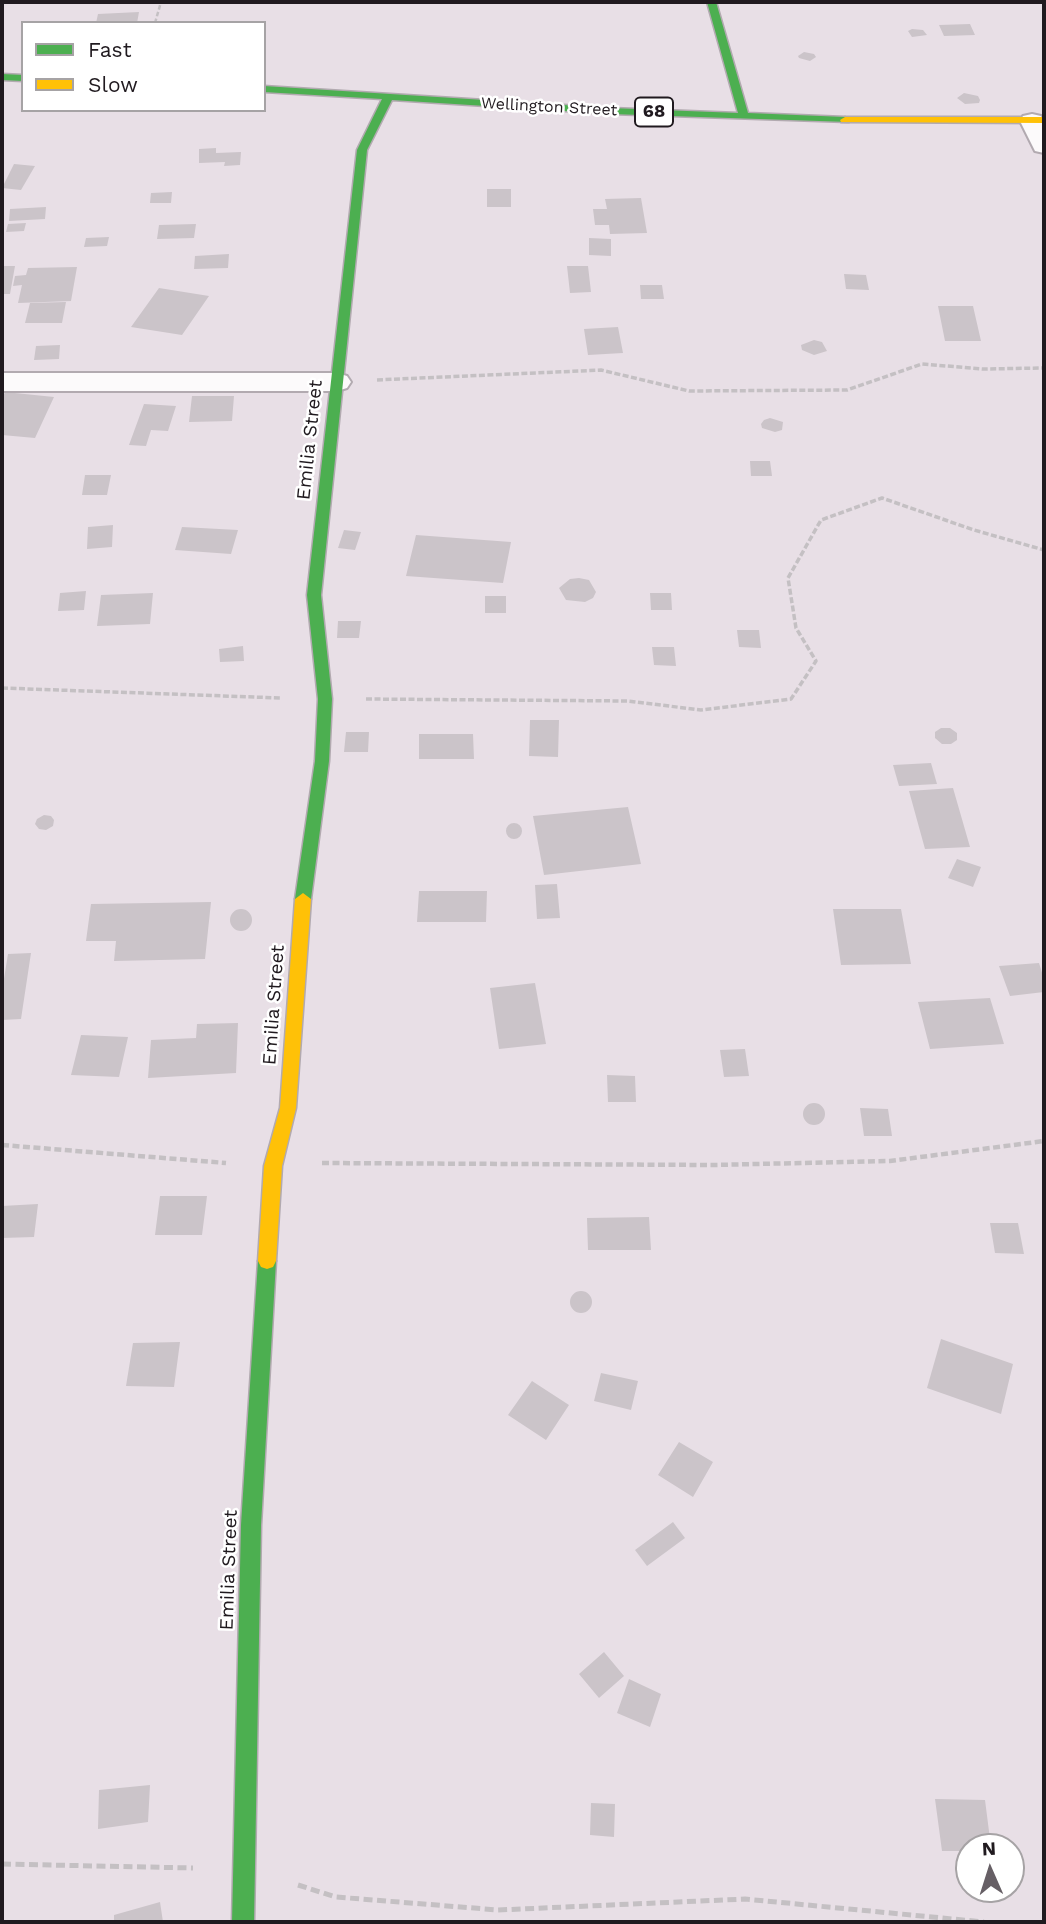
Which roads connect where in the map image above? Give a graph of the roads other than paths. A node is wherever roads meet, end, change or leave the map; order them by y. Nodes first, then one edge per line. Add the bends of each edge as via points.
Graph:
1 (710, 2) edge
2 (2, 77) edge
3 (21, 78) edge
4 (266, 89) edge
5 (388, 98) junction
6 (743, 114) junction
7 (1038, 120) edge
8 (1044, 146) edge
9 (2, 382) edge
10 (337, 382) junction
11 (243, 1922) edge

1 - 6 street
2 - 3 street
4 - 5 street, Wellington Street / 68
5 - 6 street, Wellington Street / 68
5 - 10 street, Emilia Street via 362,149
6 - 7 street, Wellington Street / 68 via 807,120
7 - 8 street
9 - 10 street
10 - 11 street, Emilia Street via 314,595 325,699 322,761 302,909 288,1108 273,1166 251,1525

